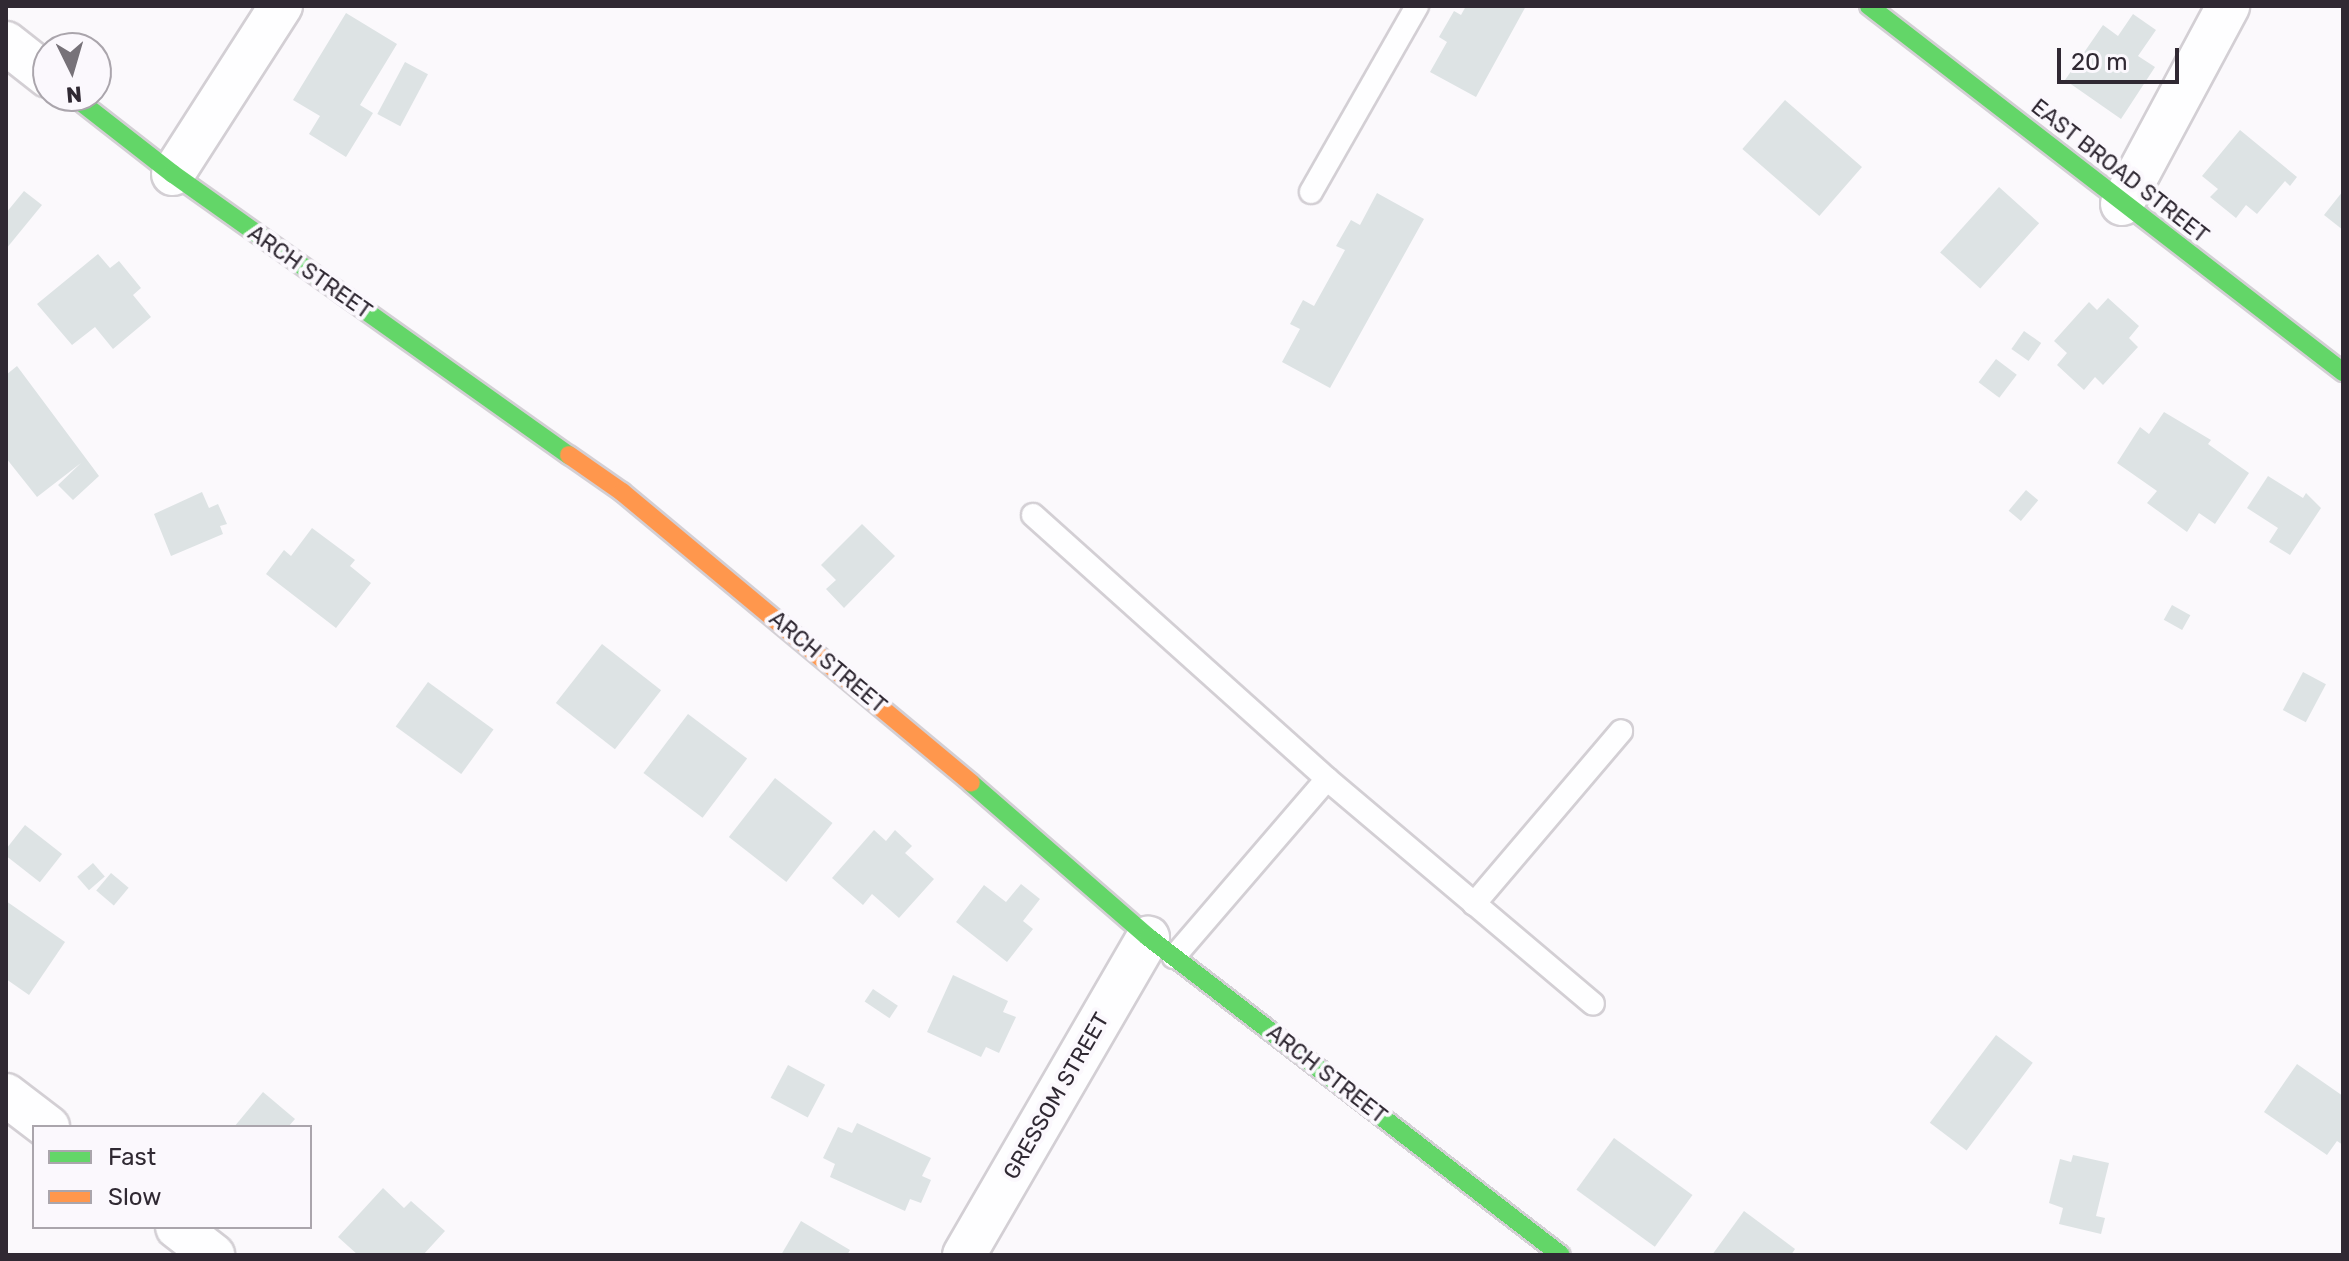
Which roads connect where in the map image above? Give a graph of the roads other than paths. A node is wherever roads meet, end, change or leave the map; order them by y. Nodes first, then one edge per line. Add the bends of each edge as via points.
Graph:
1 (281, 6) edge
2 (1417, 6) edge
3 (1869, 6) edge
4 (2228, 6) edge
5 (6, 43) edge
6 (32, 63) edge
7 (94, 112) edge
8 (173, 174) junction
9 (1311, 192) dead end
10 (2122, 204) junction
11 (2343, 372) edge
12 (1033, 515) dead end
13 (1621, 731) dead end
14 (1327, 779) junction
15 (1474, 904) junction
16 (1161, 947) junction
17 (1593, 1004) dead end
18 (6, 1095) edge
19 (45, 1125) edge
20 (180, 1229) edge
21 (213, 1255) edge
22 (964, 1255) edge
23 (1561, 1255) edge

1 - 8 street
2 - 9 lane
3 - 10 street, EAST BROAD STREET
4 - 10 street
5 - 6 street
7 - 8 street, ARCH STREET
8 - 16 street, ARCH STREET via 622,492 858,685
10 - 11 street, EAST BROAD STREET
12 - 14 lane
13 - 15 lane
14 - 15 lane
14 - 16 lane
15 - 17 lane
16 - 22 street, GRESSOM STREET
16 - 23 street, ARCH STREET
18 - 19 street
20 - 21 street

